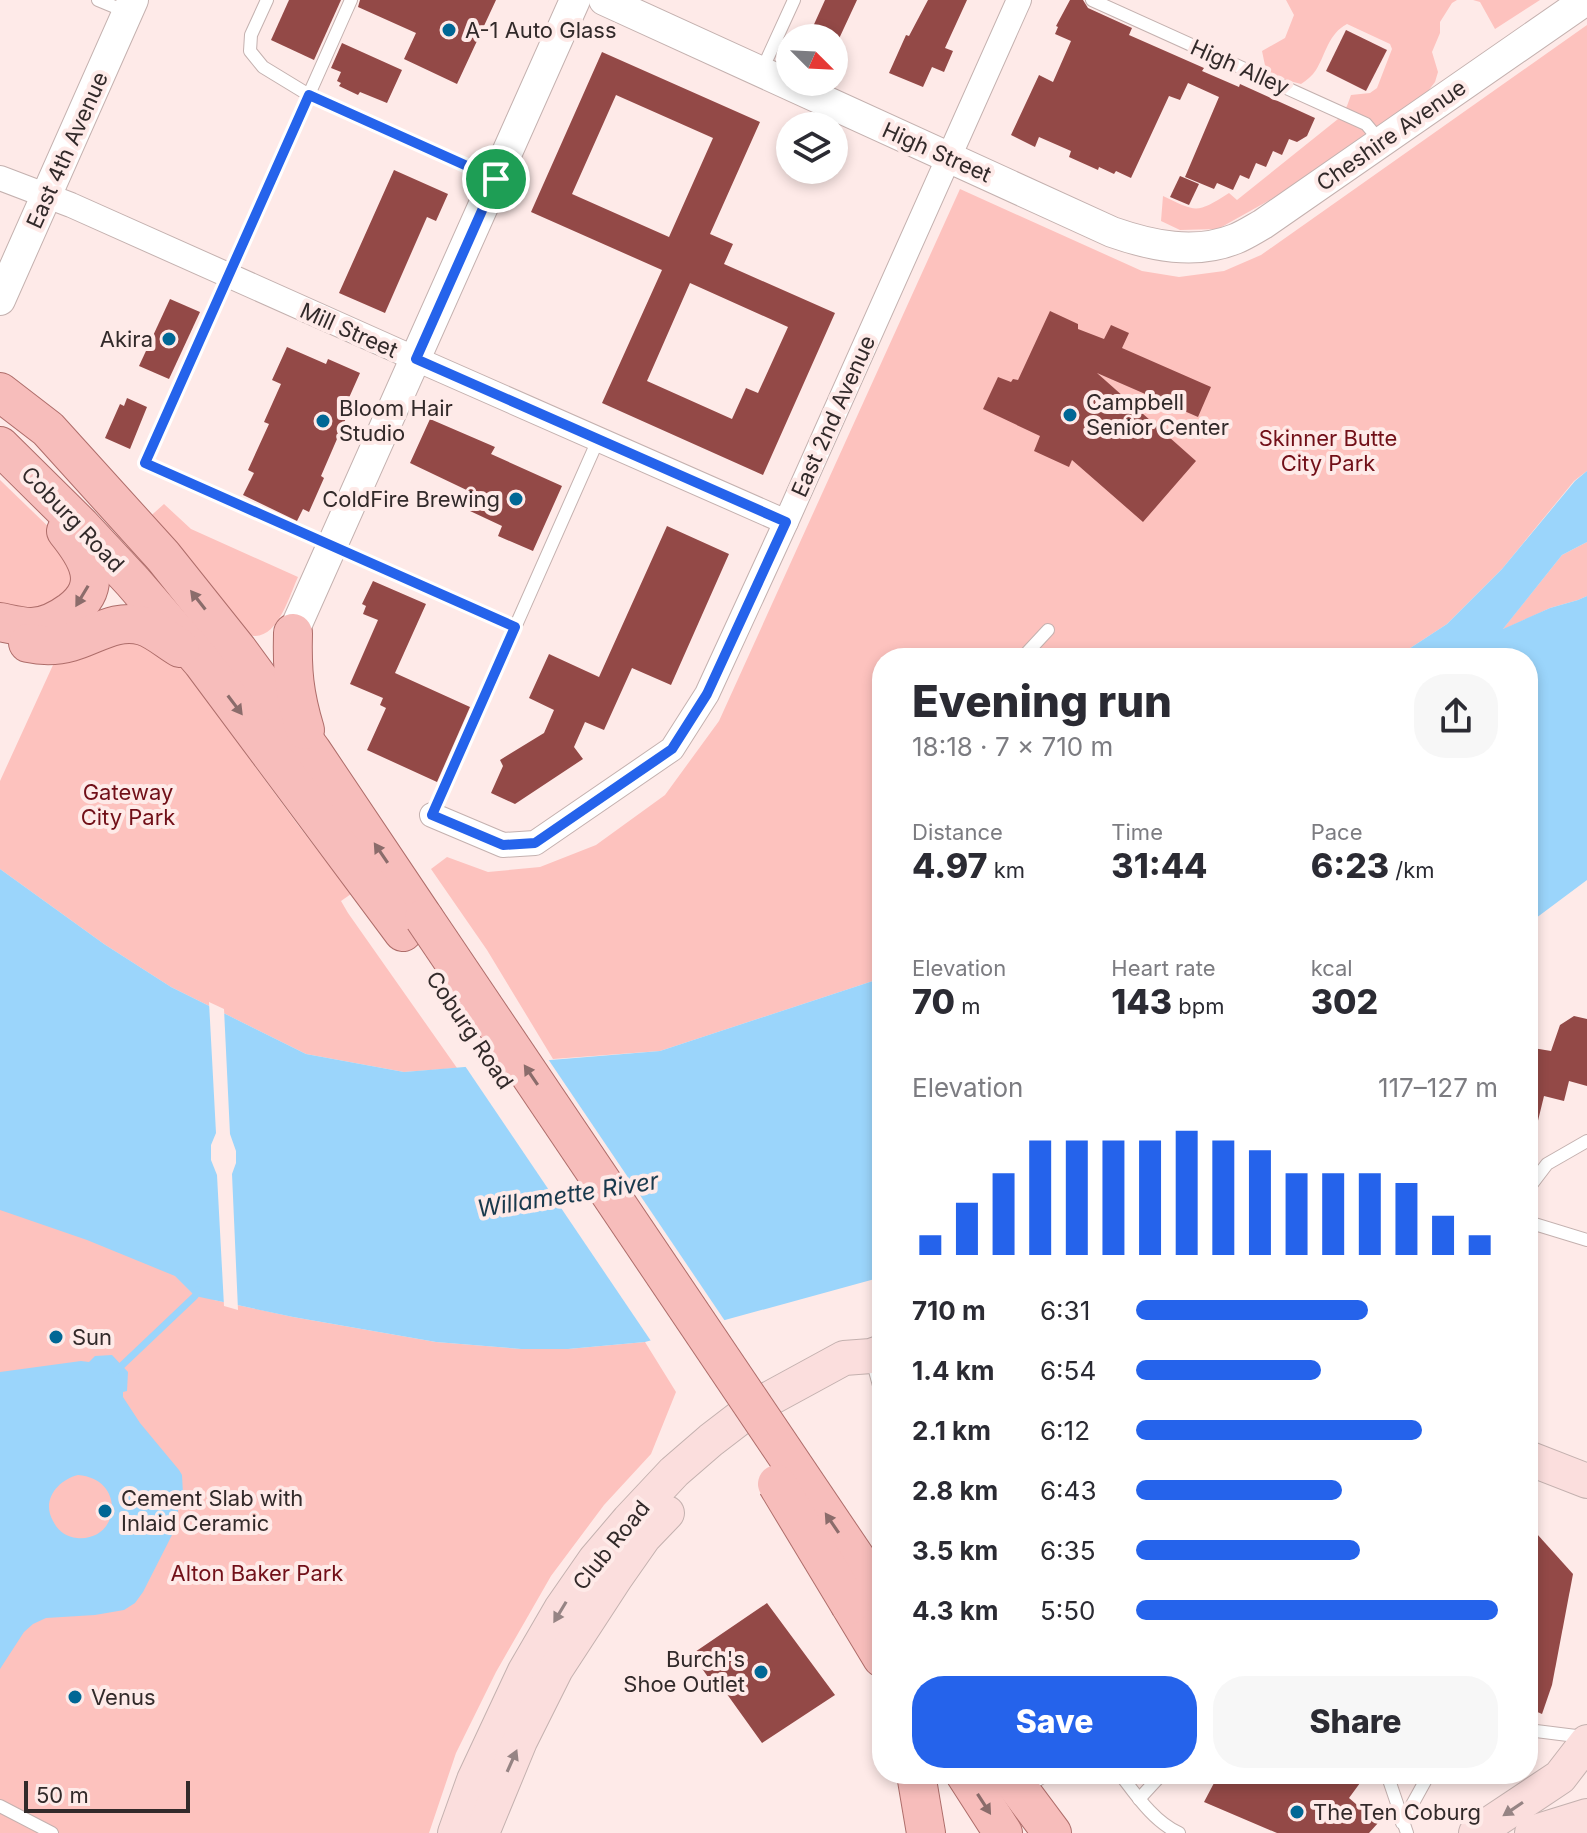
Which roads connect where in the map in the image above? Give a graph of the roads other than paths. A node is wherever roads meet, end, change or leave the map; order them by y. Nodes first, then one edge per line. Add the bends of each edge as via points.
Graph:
1 (98, 0) edge
2 (267, 0) edge
3 (351, 0) edge
4 (575, 0) edge
5 (604, 0) edge
6 (794, 0) edge
7 (1019, 0) edge
8 (1092, 0) edge
9 (1586, 0) edge
10 (130, 6) edge
11 (761, 72) junction
12 (309, 95) junction
13 (1381, 142) junction
14 (949, 158) junction
15 (0, 178) edge
16 (496, 179) junction
17 (48, 195) junction
18 (1187, 248) joint
19 (229, 275) junction
20 (0, 300) edge
21 (416, 359) junction
22 (0, 392) edge
23 (598, 440) junction
24 (8, 453) edge
25 (786, 522) junction
26 (332, 546) junction
27 (0, 623) edge
28 (515, 627) junction
29 (1048, 630) dead end
30 (293, 633) junction
31 (1031, 648) edge
32 (220, 656) junction
33 (312, 751) junction
34 (432, 815) joint
35 (414, 925) junction
36 (1587, 1141) edge
37 (1538, 1176) edge
38 (1538, 1225) edge
39 (1587, 1240) edge
40 (872, 1354) edge
41 (872, 1359) edge
42 (1538, 1462) edge
43 (1587, 1481) edge
44 (869, 1596) edge
45 (1538, 1732) edge
46 (1587, 1740) edge
47 (918, 1784) edge
48 (971, 1784) edge
49 (1028, 1784) edge
50 (1128, 1784) edge
51 (1153, 1784) edge
52 (1390, 1784) edge
53 (1424, 1784) edge
54 (1139, 1799) junction
55 (0, 1806) edge
56 (1587, 1816) edge
57 (1404, 1828) edge
58 (52, 1833) edge
59 (455, 1833) edge
60 (482, 1833) edge
61 (926, 1833) edge
62 (1003, 1833) edge
63 (1052, 1833) edge
64 (1179, 1833) edge
65 (1476, 1833) edge
66 (1532, 1833) edge

1 - 10 lane
2 - 12 lane via 251,35 250,51 263,67
3 - 12 lane
4 - 16 street
5 - 11 street, High Street
6 - 11 lane
7 - 14 street, East 2nd Avenue
8 - 13 lane, High Alley via 1366,124
9 - 13 street, Cheshire Avenue
10 - 17 street, East 4th Avenue
11 - 14 street, High Street
12 - 16 lane
12 - 19 lane
13 - 18 street, Cheshire Avenue via 1263,224 1235,239
14 - 18 street, High Street via 1112,232
14 - 25 street, East 2nd Avenue
15 - 17 street, Mill Street
16 - 21 street
17 - 19 street, Mill Street
17 - 20 street, East 4th Avenue
19 - 21 street, Mill Street
19 - 26 lane via 145,463
21 - 23 street, Mill Street
21 - 26 street
32 -> 22 main road, Coburg Road via 163,556 48,429
23 - 25 street, Mill Street
23 - 28 lane
24 -> 27 main road via 81,550 90,577 80,604 61,619 34,627
24 - 32 main road, Coburg Road via 133,582
25 - 34 street, East 2nd Avenue via 707,694 672,749 535,843 503,845
26 - 28 lane
26 - 30 street
27 - 32 main road via 25,642 50,645 111,626 139,625
28 - 34 lane
29 - 31 lane
30 - 32 main road via 269,647
30 - 33 main road via 296,700
32 - 33 main road, Coburg Road
32 -> 35 main road, Coburg Road
35 -> 33 main road, Coburg Road
35 - 44 main road, Coburg Road, bridge
36 - 37 lane via 1547,1164
38 - 39 lane
40 -> 59 main road, Club Road via 844,1358 754,1407 674,1472 629,1520 561,1609 525,1671
60 -> 41 main road, Club Road via 556,1669 644,1537 723,1460 765,1428 858,1377
42 - 43 main road
45 - 46 lane
46 -> 65 main road via 1560,1777
47 - 61 main road
48 -> 62 main road
49 - 63 main road
50 - 54 lane
51 - 54 lane
52 - 57 lane
53 - 57 lane
54 - 64 lane
55 - 58 lane
56 - 66 main road

